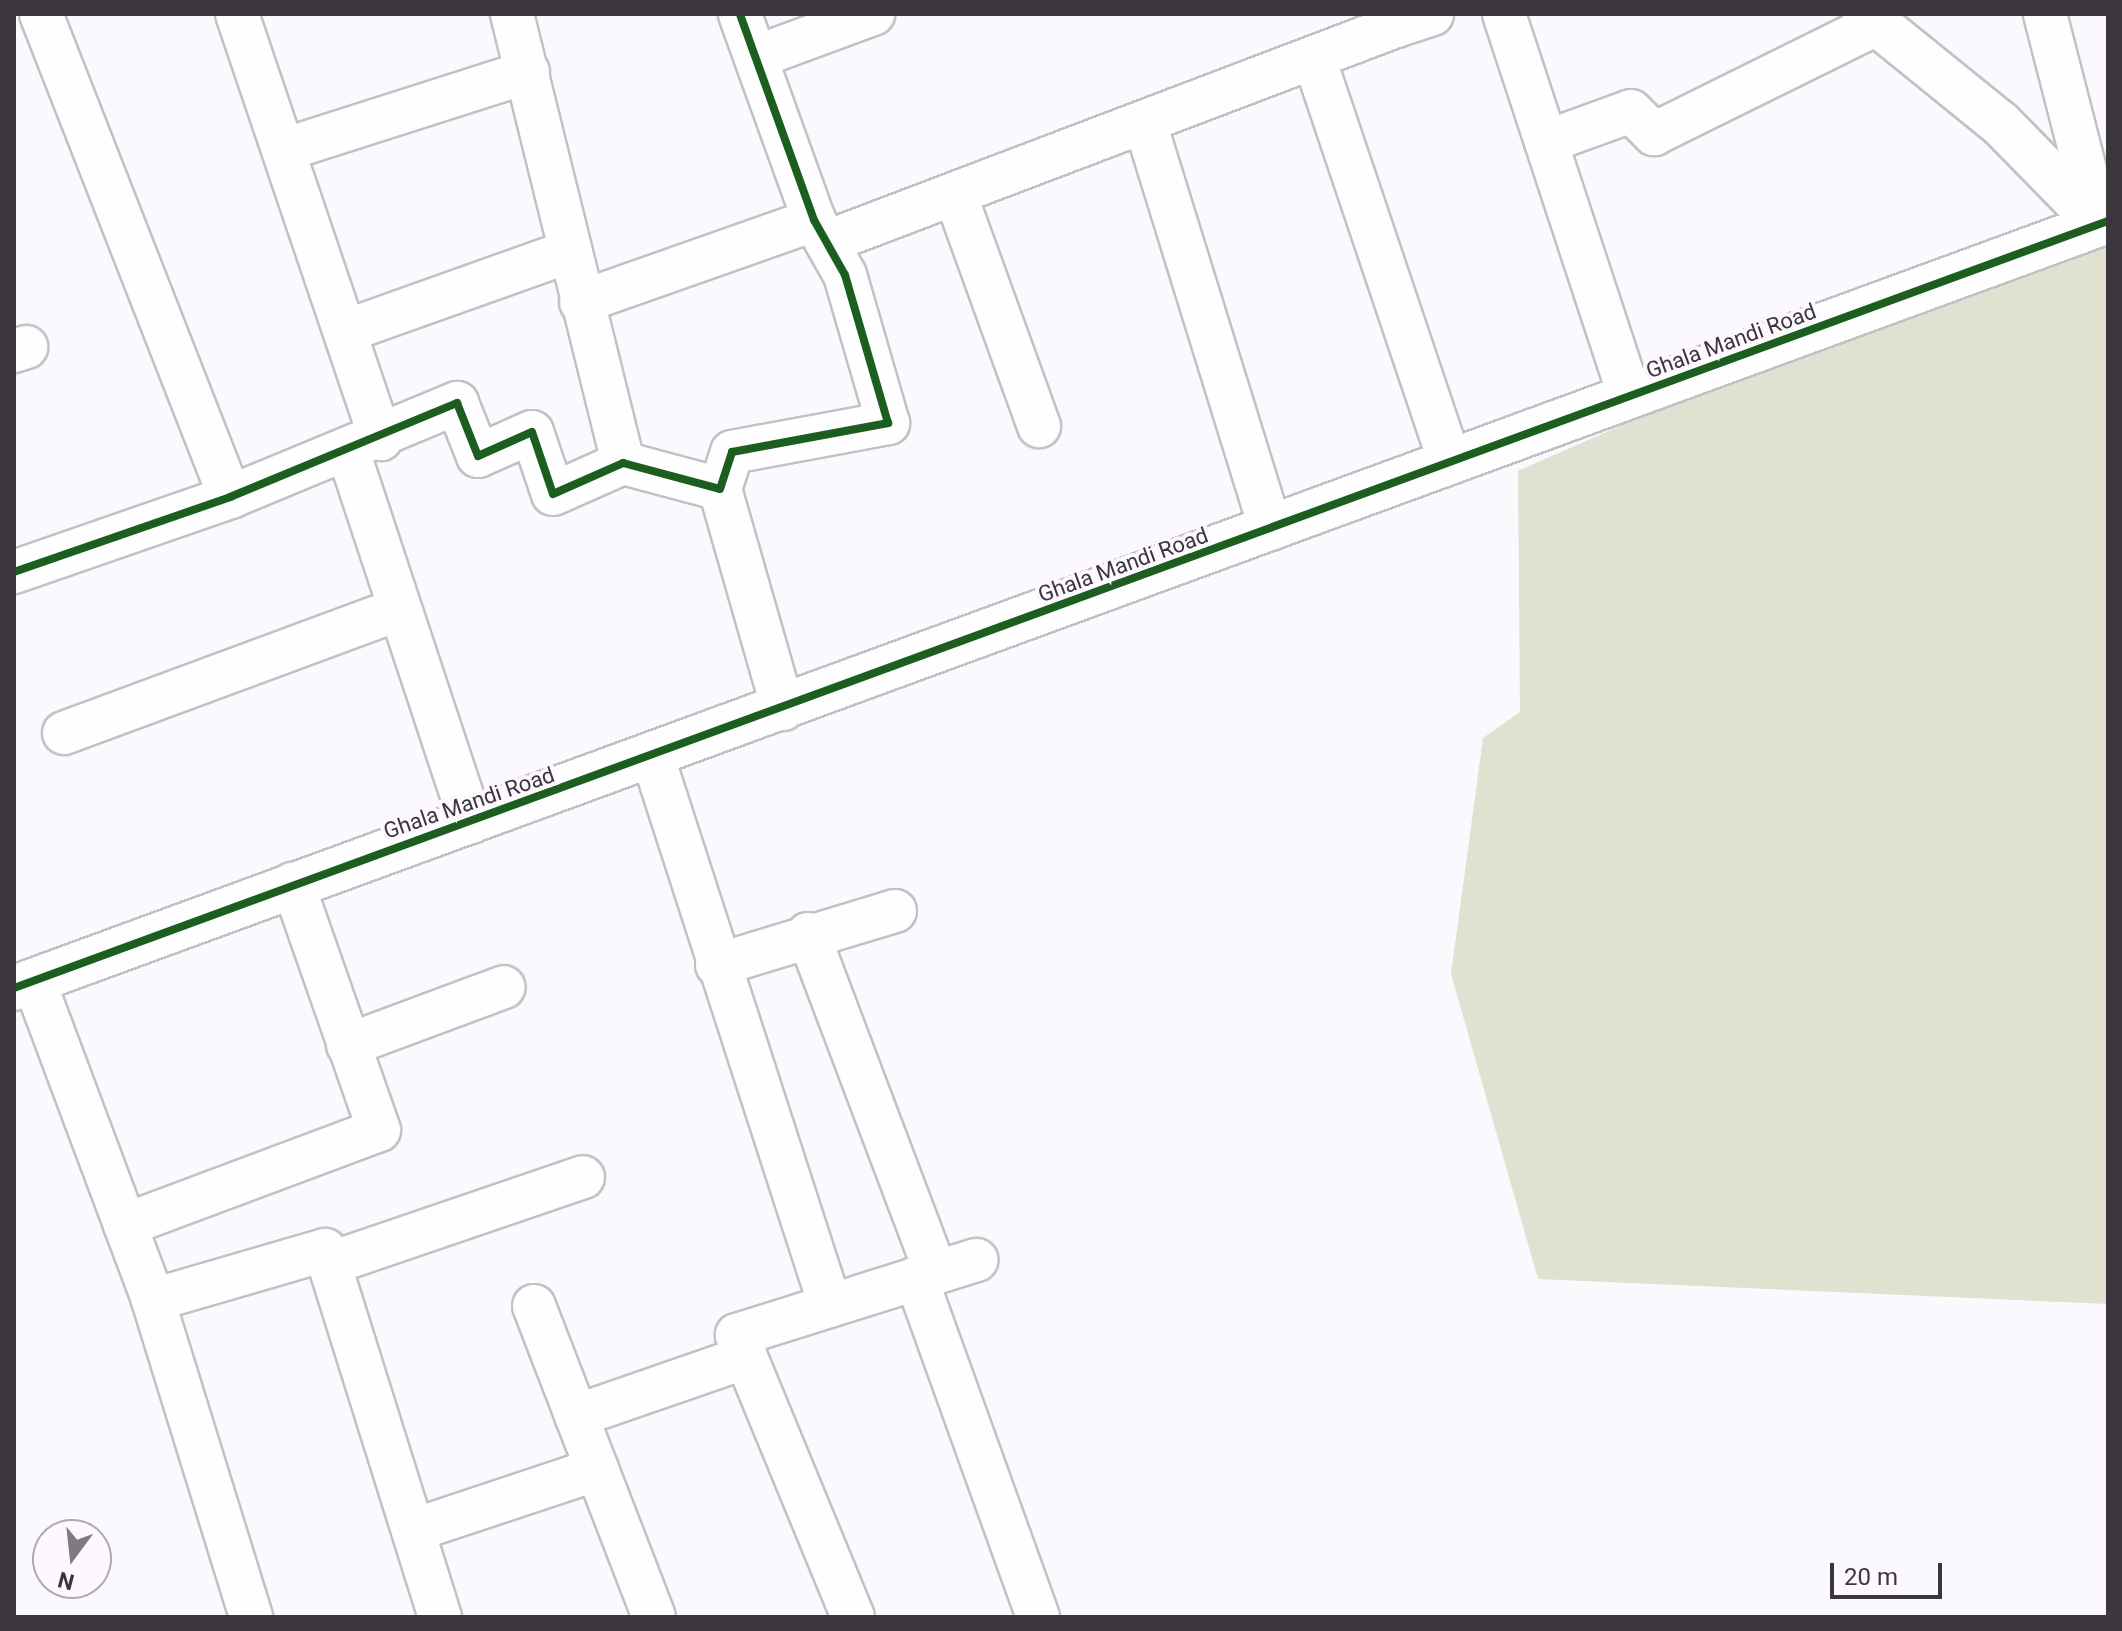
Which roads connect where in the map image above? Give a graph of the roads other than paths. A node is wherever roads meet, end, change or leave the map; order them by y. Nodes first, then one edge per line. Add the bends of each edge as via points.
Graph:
1 (41, 14) edge
2 (237, 14) edge
3 (512, 14) edge
4 (740, 14) edge
5 (873, 14) edge
6 (1504, 14) edge
7 (2045, 14) edge
8 (1407, 18) edge
9 (1871, 19) edge
10 (756, 57) junction
11 (1314, 58) junction
12 (528, 72) junction
13 (1145, 123) junction
14 (1546, 142) junction
15 (286, 149) junction
16 (955, 194) junction
17 (2104, 222) edge
18 (820, 231) junction
19 (568, 252) junction
20 (581, 302) junction
21 (346, 331) junction
22 (1630, 397) junction
23 (1039, 426) dead end
24 (365, 445) junction
25 (623, 463) junction
26 (1450, 463) junction
27 (720, 489) junction
28 (230, 497) junction
29 (1271, 529) junction
30 (14, 572) edge
31 (400, 609) junction
32 (783, 709) junction
33 (64, 733) dead end
34 (653, 758) junction
35 (471, 822) junction
36 (293, 884) junction
37 (895, 911) dead end
38 (808, 934) junction
39 (717, 965) junction
40 (24, 984) edge
41 (504, 987) dead end
42 (348, 1045) junction
43 (583, 1177) dead end
44 (125, 1225) junction
45 (977, 1260) dead end
46 (334, 1262) junction
47 (926, 1275) junction
48 (153, 1300) junction
49 (830, 1305) junction
50 (534, 1306) dead end
51 (746, 1357) junction
52 (576, 1416) junction
53 (597, 1469) junction
54 (414, 1530) junction
55 (251, 1617) edge
56 (440, 1617) edge
57 (654, 1617) edge
58 (853, 1617) edge
59 (1038, 1617) edge

1 - 28 street
2 - 15 street
3 - 12 street
4 - 10 street
5 - 10 street
6 - 14 street
7 - 17 street
8 - 11 street
9 - 14 street via 1654,134 1631,111
9 - 17 street via 2001,124
10 - 18 street
11 - 13 street
11 - 26 street
12 - 15 street
12 - 19 street
13 - 16 street
13 - 29 street
14 - 22 street
15 - 21 street
16 - 18 street
16 - 23 street
17 - 22 street, Ghala Mandi Road
18 - 20 street
18 - 27 street via 845,275 888,423 732,452
19 - 20 street
19 - 21 street
20 - 25 street
21 - 24 street
22 - 26 street, Ghala Mandi Road
24 - 25 street via 457,403 478,456 532,432 553,494
24 - 28 street
24 - 31 street
25 - 27 street
26 - 29 street, Ghala Mandi Road
27 - 32 street
28 - 30 street
29 - 32 street, Ghala Mandi Road
31 - 33 street
31 - 35 street
32 - 34 street, Ghala Mandi Road
34 - 35 street, Ghala Mandi Road
34 - 39 street
35 - 36 street, Ghala Mandi Road
36 - 40 street, Ghala Mandi Road
36 - 42 street
37 - 38 street
38 - 39 street
38 - 47 street
39 - 49 street
40 - 44 street
41 - 42 street
42 - 44 street via 379,1130
43 - 46 street
44 - 48 street
45 - 47 street
46 - 48 street via 317,1248
46 - 54 street
47 - 49 street
47 - 59 street
48 - 55 street
49 - 51 street via 737,1335
50 - 52 street
51 - 52 street
51 - 58 street
52 - 53 street
53 - 54 street
53 - 57 street
54 - 56 street

